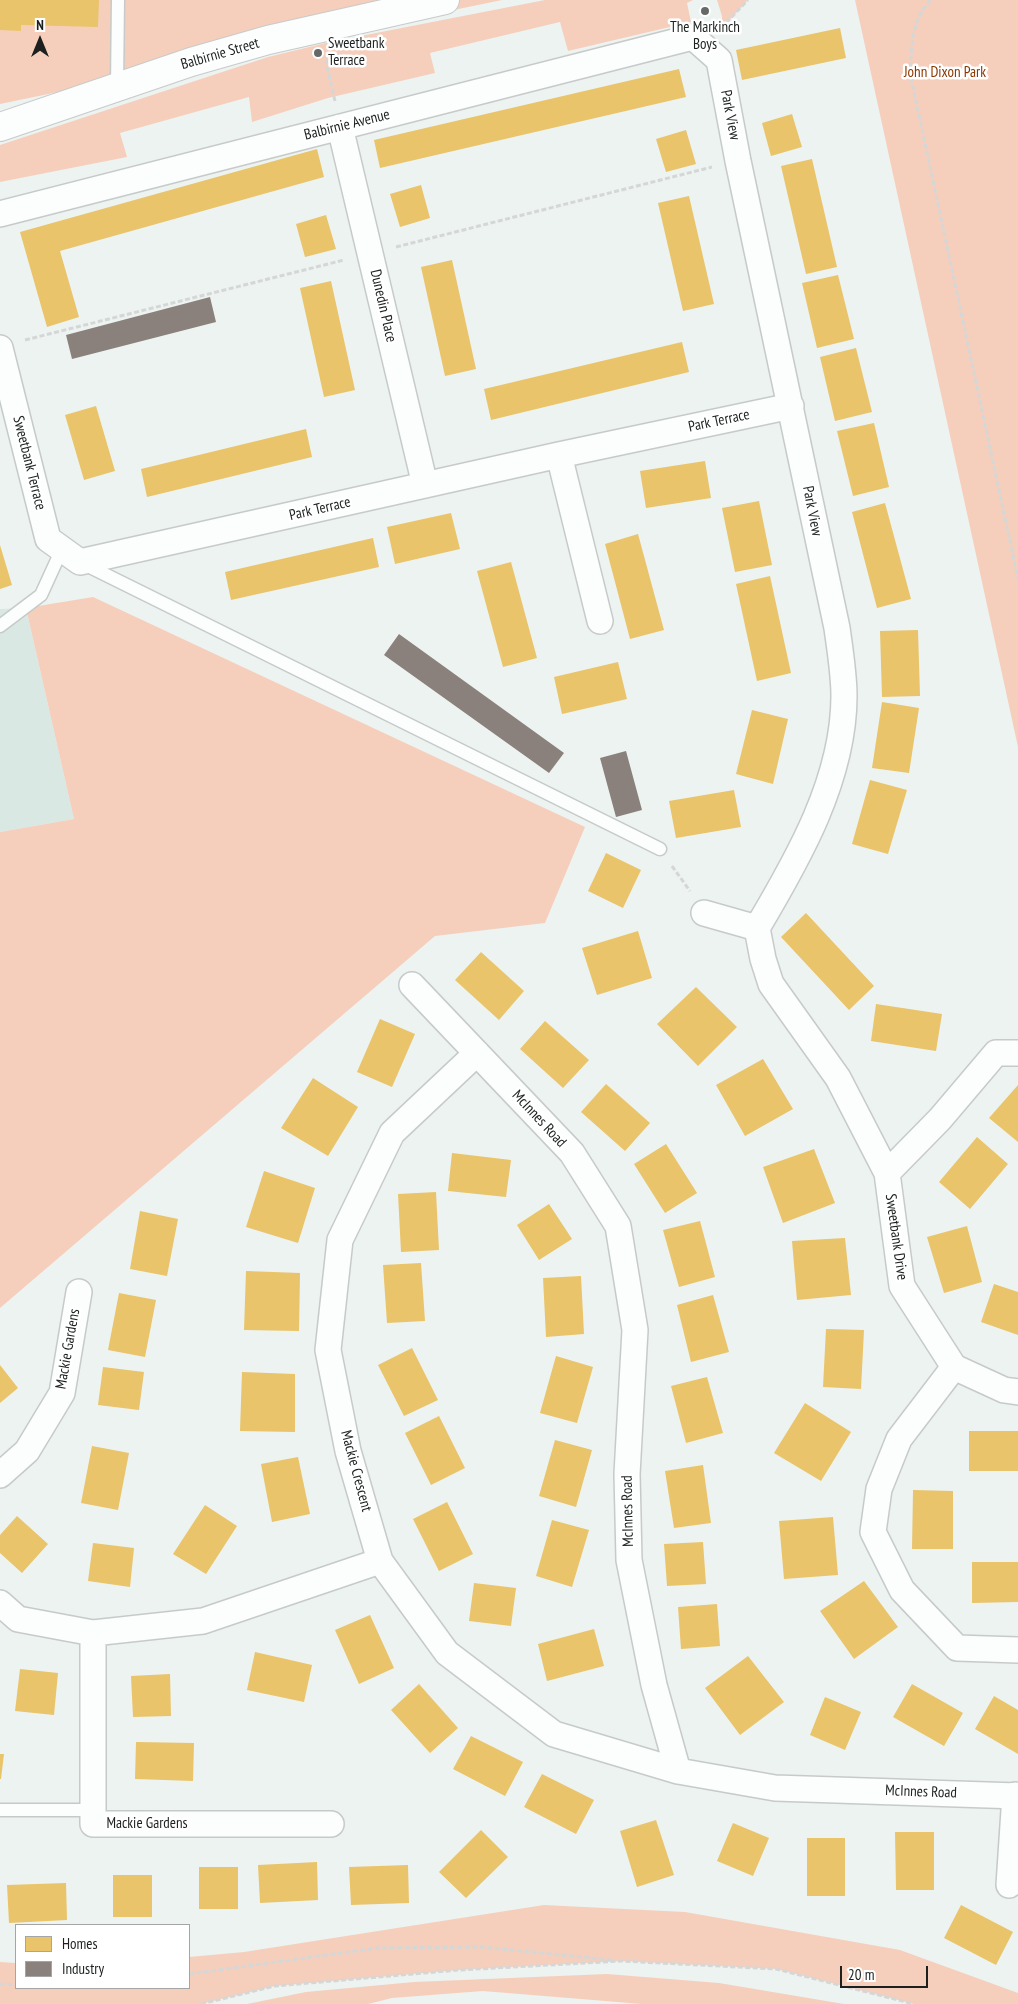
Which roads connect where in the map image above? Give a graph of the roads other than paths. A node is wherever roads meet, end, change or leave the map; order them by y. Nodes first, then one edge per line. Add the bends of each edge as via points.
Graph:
1 (118, 0) edge
2 (445, 0) edge
3 (698, 42) joint
4 (117, 86) junction
5 (0, 127) edge
6 (340, 127) junction
7 (0, 214) edge
8 (10, 345) edge
9 (7, 404) edge
10 (791, 406) junction
11 (559, 455) junction
12 (425, 485) junction
13 (71, 556) junction
14 (600, 621) dead end
15 (0, 626) edge
16 (660, 849) road end
17 (704, 913) road end
18 (757, 928) junction
19 (412, 985) dead end
20 (1018, 1052) edge
21 (477, 1054) junction
22 (887, 1173) junction
23 (79, 1292) dead end
24 (954, 1367) junction
25 (1018, 1392) edge
26 (0, 1475) edge
27 (380, 1561) junction
28 (0, 1603) edge
29 (93, 1633) junction
30 (1018, 1650) edge
31 (678, 1771) junction
32 (1017, 1796) edge
33 (0, 1810) edge
34 (93, 1810) junction
35 (331, 1824) dead end
36 (1009, 1885) dead end

1 - 4 lane
2 - 4 main road, Balbirnie Street via 268,40
3 - 6 street, Balbirnie Avenue
3 - 10 street, Park View via 719,60
4 - 5 main road, Balbirnie Street
6 - 7 street, Balbirnie Avenue
6 - 12 street, Dunedin Place
8 - 9 street, Sweetbank Terrace
9 - 13 street, Sweetbank Terrace via 48,539
10 - 11 street, Park Terrace
10 - 18 street, Park View via 837,628 844,696 838,750 821,806 783,884
11 - 12 street, Park Terrace
11 - 14 street
12 - 13 street, Park Terrace
13 - 15 lane via 41,594
13 - 16 lane
17 - 18 street
18 - 22 street, Sweetbank Drive via 771,984 838,1078
19 - 21 street, McInnes Road
20 - 22 street, Sweetbank Drive via 996,1052 940,1119
21 - 27 street, Mackie Crescent via 392,1133 340,1240 328,1350 348,1451
21 - 31 street, McInnes Road via 572,1153 618,1226 635,1330 627,1474 629,1560 654,1686
22 - 24 street, Sweetbank Drive via 902,1286
23 - 26 street, Mackie Gardens via 62,1393 27,1451
24 - 25 street via 1004,1390
24 - 30 street via 899,1439 879,1489 873,1532 902,1590 957,1648
27 - 29 street via 203,1622
27 - 31 street, Mackie Crescent via 447,1654 554,1734
28 - 29 street via 18,1619
29 - 34 street, Mackie Gardens
31 - 32 street, McInnes Road via 775,1788
32 - 36 street, McInnes Road
33 - 34 lane
34 - 35 street, Mackie Gardens via 93,1824

